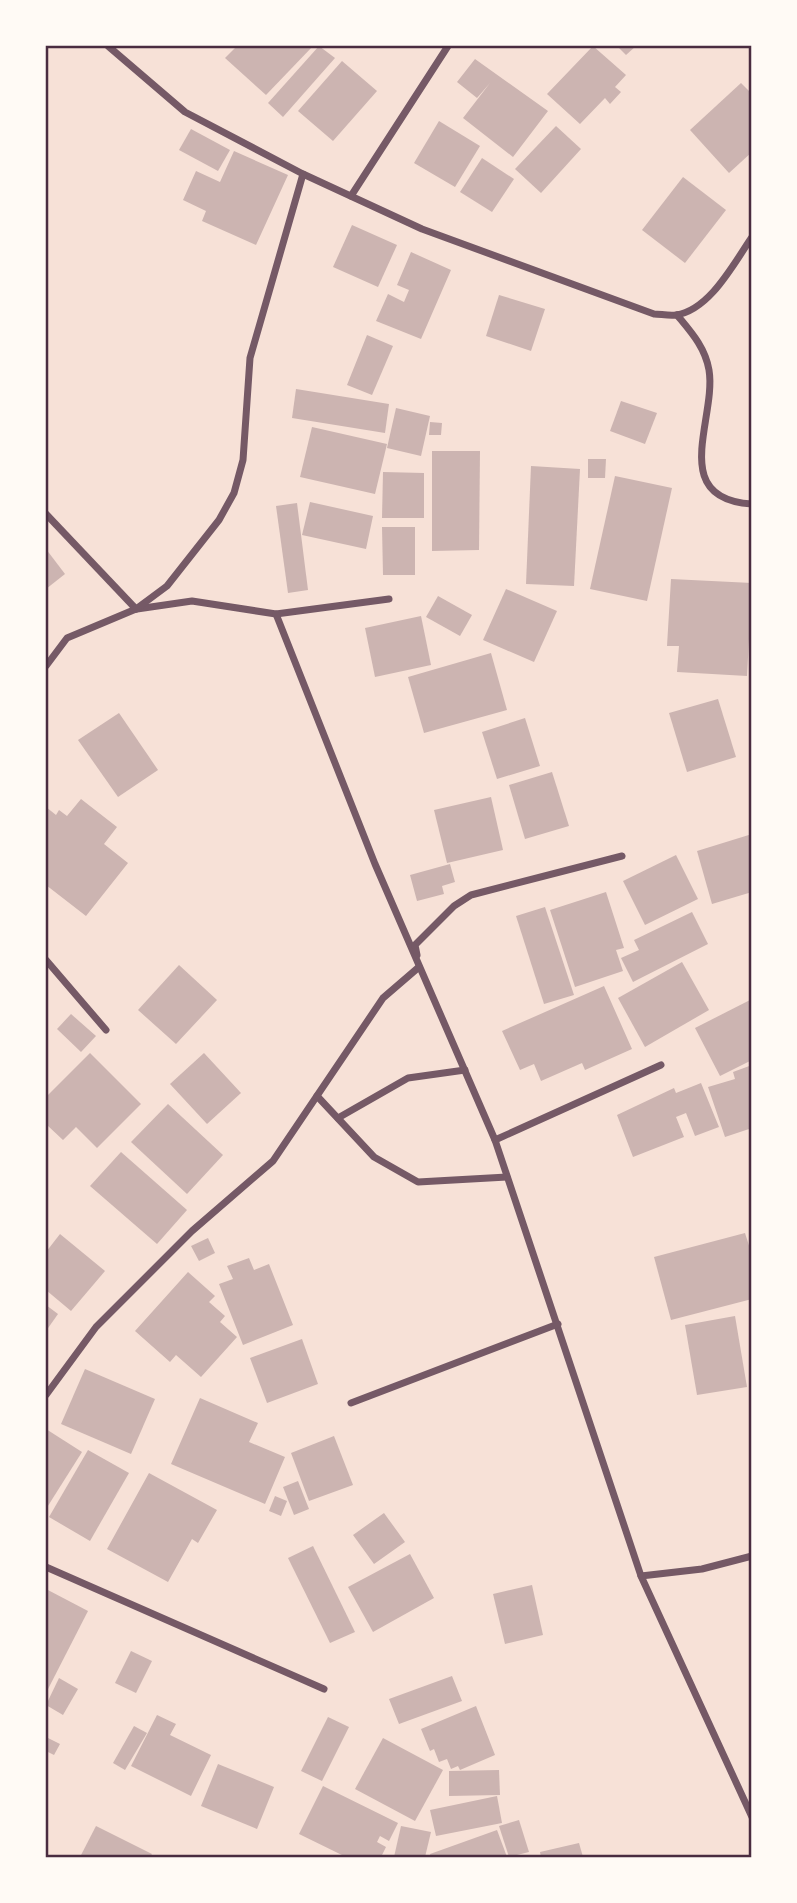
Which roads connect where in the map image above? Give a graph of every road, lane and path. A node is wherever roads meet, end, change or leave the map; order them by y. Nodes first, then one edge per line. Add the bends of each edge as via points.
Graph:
1 (108, 46) edge
2 (448, 46) edge
3 (303, 174) junction
4 (351, 196) junction
5 (751, 237) edge
6 (677, 315) junction
7 (751, 504) edge
8 (46, 514) edge
9 (389, 599) dead end
10 (136, 609) junction
11 (276, 614) junction
12 (46, 666) edge
13 (621, 856) dead end
14 (46, 960) edge
15 (419, 969) junction
16 (106, 1030) dead end
17 (662, 1065) dead end
18 (465, 1070) junction
19 (317, 1096) junction
20 (338, 1118) junction
21 (495, 1140) junction
22 (507, 1177) junction
23 (558, 1324) junction
24 (46, 1395) edge
25 (351, 1403) dead end
26 (751, 1556) edge
27 (46, 1567) edge
28 (642, 1576) junction
29 (324, 1689) dead end
30 (751, 1817) edge

1 - 3 street via 185,112
2 - 4 street
3 - 4 street
3 - 10 street via 250,358 243,460 234,493 219,520 167,586
4 - 6 street via 422,229 653,314
5 - 6 street via 700,304
6 - 7 street via 703,349 709,369 711,393 699,455 704,476 716,493 734,503
8 - 10 street
9 - 11 street
10 - 11 street via 192,601
10 - 12 street via 67,638
11 - 15 street
13 - 15 street via 471,895 415,945
14 - 16 street
15 - 18 street
15 - 19 street via 383,998
17 - 21 street
18 - 20 street via 408,1078
18 - 21 street
19 - 20 street
19 - 24 street via 273,1161 192,1231 96,1327
20 - 22 street via 374,1157 418,1182
21 - 22 street
22 - 23 street
23 - 25 street
23 - 28 street
26 - 28 street via 702,1569
27 - 29 street
28 - 30 street

